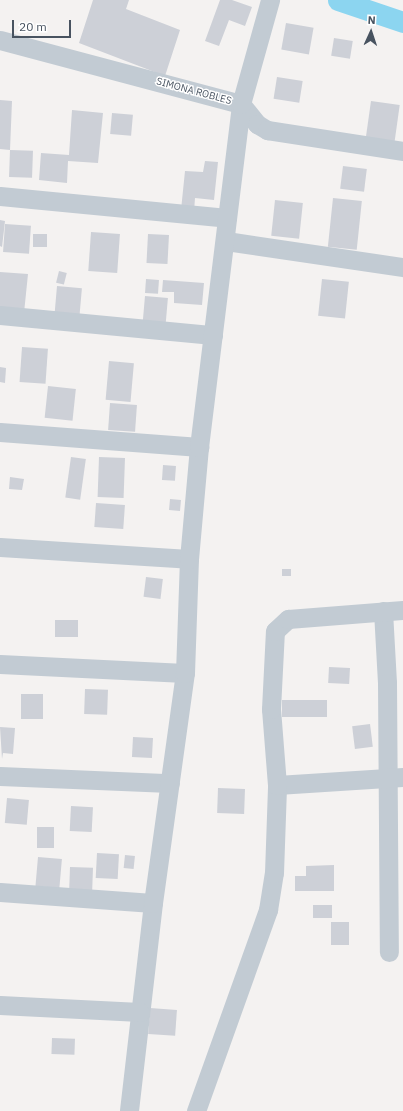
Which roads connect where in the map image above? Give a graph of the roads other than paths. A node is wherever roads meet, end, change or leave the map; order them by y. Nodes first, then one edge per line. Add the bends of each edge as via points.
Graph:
1 (269, 4) edge
2 (0, 40) edge
3 (241, 104) junction
4 (403, 151) edge
5 (0, 196) edge
6 (227, 218) junction
7 (226, 241) junction
8 (403, 267) edge
9 (0, 315) edge
10 (213, 335) junction
11 (0, 432) edge
12 (199, 447) junction
13 (0, 547) edge
14 (189, 559) junction
15 (403, 610) edge
16 (383, 611) junction
17 (0, 664) edge
18 (185, 673) junction
19 (0, 776) edge
20 (395, 777) edge
21 (170, 783) junction
22 (277, 785) junction
23 (0, 892) edge
24 (153, 903) junction
25 (389, 952) dead end
26 (0, 1005) edge
27 (140, 1012) junction
28 (129, 1111) edge
29 (196, 1111) edge

1 - 3 street
2 - 3 street, SIMONA ROBLES
3 - 4 street, SIMONA ROBLES via 257,124 267,130
3 - 6 street
5 - 6 street
6 - 7 street
7 - 8 street
7 - 10 street
9 - 10 street
10 - 12 street
11 - 12 street
12 - 14 street
13 - 14 street
14 - 18 street
15 - 16 street
16 - 20 street
16 - 22 street via 288,619 275,631 271,709
17 - 18 street
18 - 21 street
19 - 21 street
20 - 22 street
20 - 25 street
21 - 24 street
22 - 29 street via 274,873 268,910
23 - 24 street
24 - 27 street
26 - 27 street
27 - 28 street

